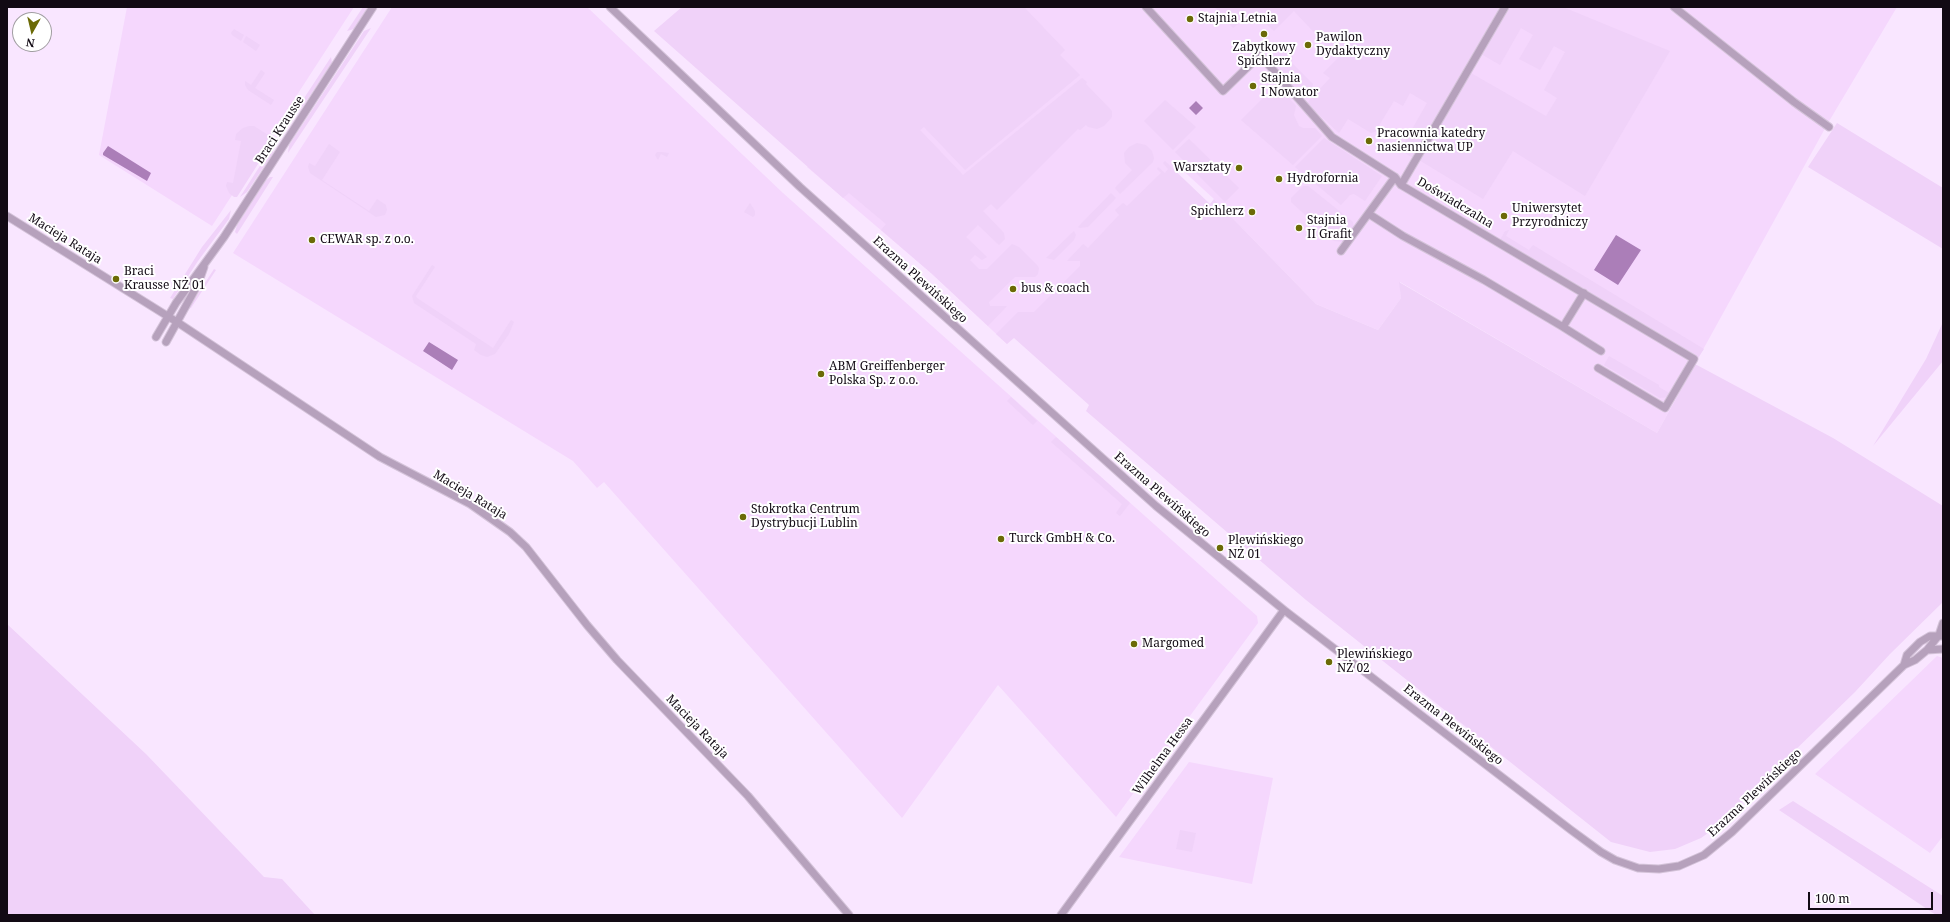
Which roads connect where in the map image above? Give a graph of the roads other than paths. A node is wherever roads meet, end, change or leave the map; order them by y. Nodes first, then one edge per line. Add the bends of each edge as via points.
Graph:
1 (373, 7) edge
2 (610, 7) edge
3 (1146, 7) edge
4 (1505, 7) edge
5 (1674, 7) edge
6 (1829, 127) dead end
7 (1395, 177) junction
8 (1401, 185) junction
9 (1368, 214) junction
10 (7, 216) edge
11 (1341, 251) dead end
12 (204, 265) junction
13 (1584, 293) junction
14 (167, 316) junction
15 (177, 322) junction
16 (1563, 327) junction
17 (156, 337) dead end
18 (166, 342) dead end
19 (1601, 351) dead end
20 (1598, 368) dead end
21 (1284, 610) junction
22 (1943, 623) edge
23 (1941, 635) edge
24 (1942, 649) edge
25 (1928, 650) junction
26 (1904, 665) junction
27 (849, 915) edge
28 (1061, 915) edge

1 - 12 street, Braci Krausse
2 - 21 street, Erazma Plewińskiego via 800,188 1156,506
3 - 7 street via 1223,91 1260,55 1332,137
4 - 8 street, Doświadczalna
5 - 6 street
7 - 8 street
7 - 9 street
8 - 13 street, Doświadczalna
9 - 11 street
9 - 16 street
10 - 14 street, Macieja Rataja
12 - 14 street, Braci Krausse
12 - 15 street, Braci Krausse via 198,284
13 - 16 street
13 - 20 street, Doświadczalna via 1694,359 1665,408
14 - 15 street, Macieja Rataja
14 - 17 street, Braci Krausse
15 - 18 street, Braci Krausse
15 - 27 street, Macieja Rataja via 380,457 470,504 510,532 526,547 617,660 748,796
16 - 19 street
21 - 26 street, Erazma Plewińskiego via 1601,852 1626,865 1645,868 1678,866 1704,855 1732,832
21 - 28 street, Wilhelma Hessa
22 - 23 street
23 - 24 street
23 - 25 street
23 - 26 street, Erazma Plewińskiego via 1930,636 1920,642 1907,655
24 - 25 street
25 - 26 street, Erazma Plewińskiego

